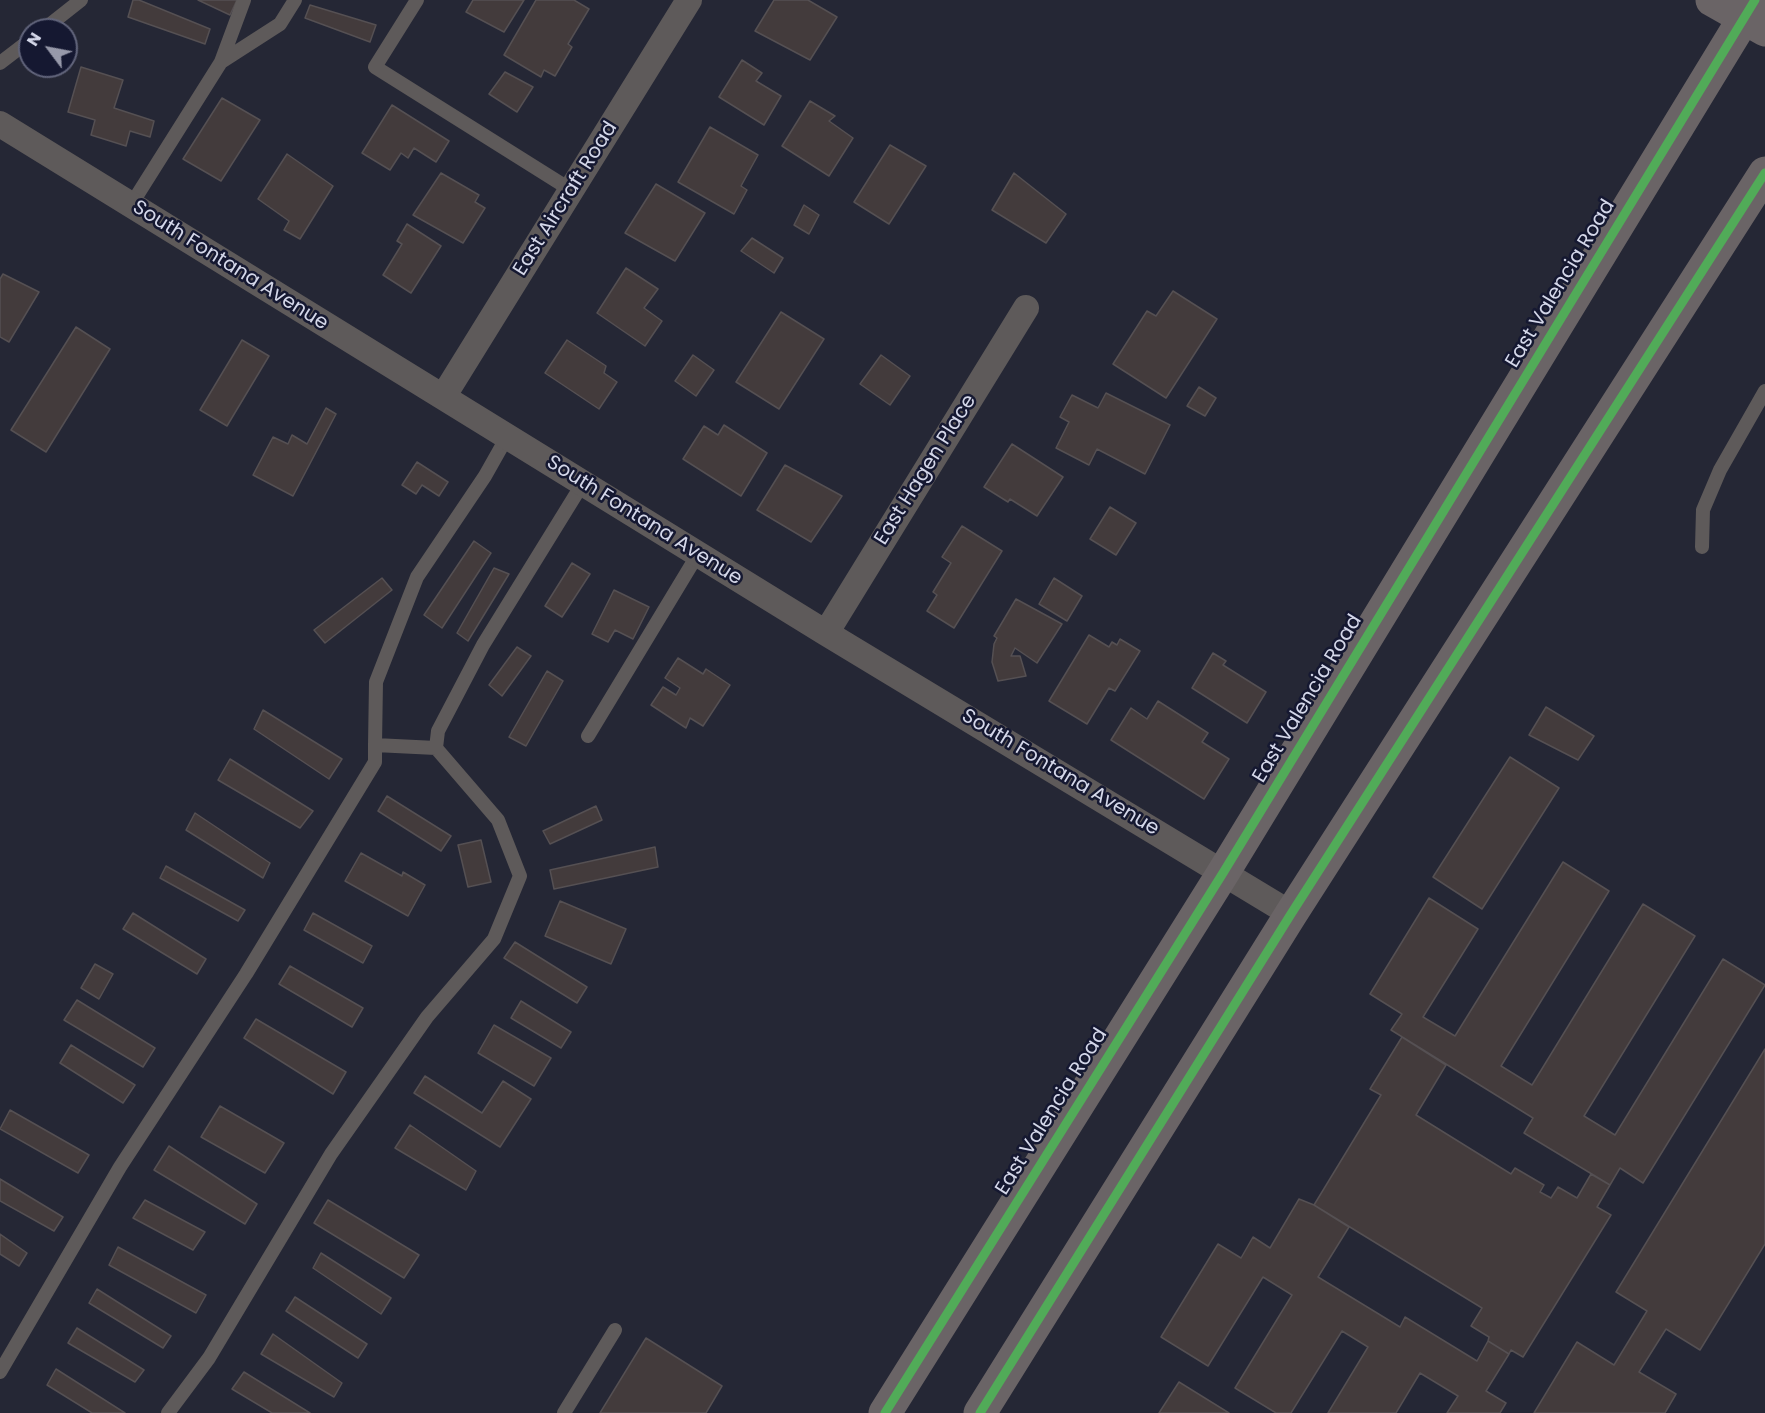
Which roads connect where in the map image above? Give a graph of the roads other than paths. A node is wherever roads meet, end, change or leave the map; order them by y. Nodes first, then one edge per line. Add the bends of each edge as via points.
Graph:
1 (81, 0) edge
2 (244, 0) edge
3 (295, 0) edge
4 (417, 0) edge
5 (688, 0) edge
6 (1712, 0) edge
7 (1755, 16) edge
8 (58, 18) edge
9 (18, 49) edge
10 (0, 63) edge
11 (221, 63) junction
12 (0, 124) edge
13 (1765, 173) edge
14 (571, 190) junction
15 (131, 205) junction
16 (1026, 308) dead end
17 (1765, 391) edge
18 (443, 397) junction
19 (507, 437) junction
20 (583, 483) junction
21 (1702, 547) dead end
22 (698, 554) junction
23 (826, 633) junction
24 (588, 736) dead end
25 (375, 745) junction
26 (436, 748) junction
27 (1223, 873) junction
28 (1291, 914) junction
29 (615, 1330) dead end
30 (0, 1372) edge
31 (168, 1413) edge
32 (564, 1413) edge
33 (885, 1413) edge
34 (980, 1413) edge

1 - 8 lane
2 - 11 lane
3 - 11 lane via 280,24
4 - 14 lane via 375,67
5 - 14 street, East Aircraft Road
6 - 7 main road
7 - 27 main road, East Valencia Road
9 - 10 lane
11 - 15 lane
12 - 15 street, South Fontana Avenue
13 - 28 main road
14 - 18 street, East Aircraft Road
15 - 18 street, South Fontana Avenue
16 - 23 street, East Hagen Place
17 - 21 lane via 1720,470 1703,510
18 - 19 street, South Fontana Avenue
19 - 20 street, South Fontana Avenue
19 - 25 lane via 417,578 375,682
20 - 22 street, South Fontana Avenue
20 - 26 lane via 483,645 438,731
22 - 23 street, South Fontana Avenue
22 - 24 lane
23 - 27 street, South Fontana Avenue
25 - 26 lane
25 - 30 lane via 375,762 246,974 122,1164
26 - 31 lane via 498,820 520,876 494,939 427,1017 331,1154 209,1358
27 - 28 street, South Fontana Avenue
27 - 33 main road, East Valencia Road
28 - 34 main road
29 - 32 lane

